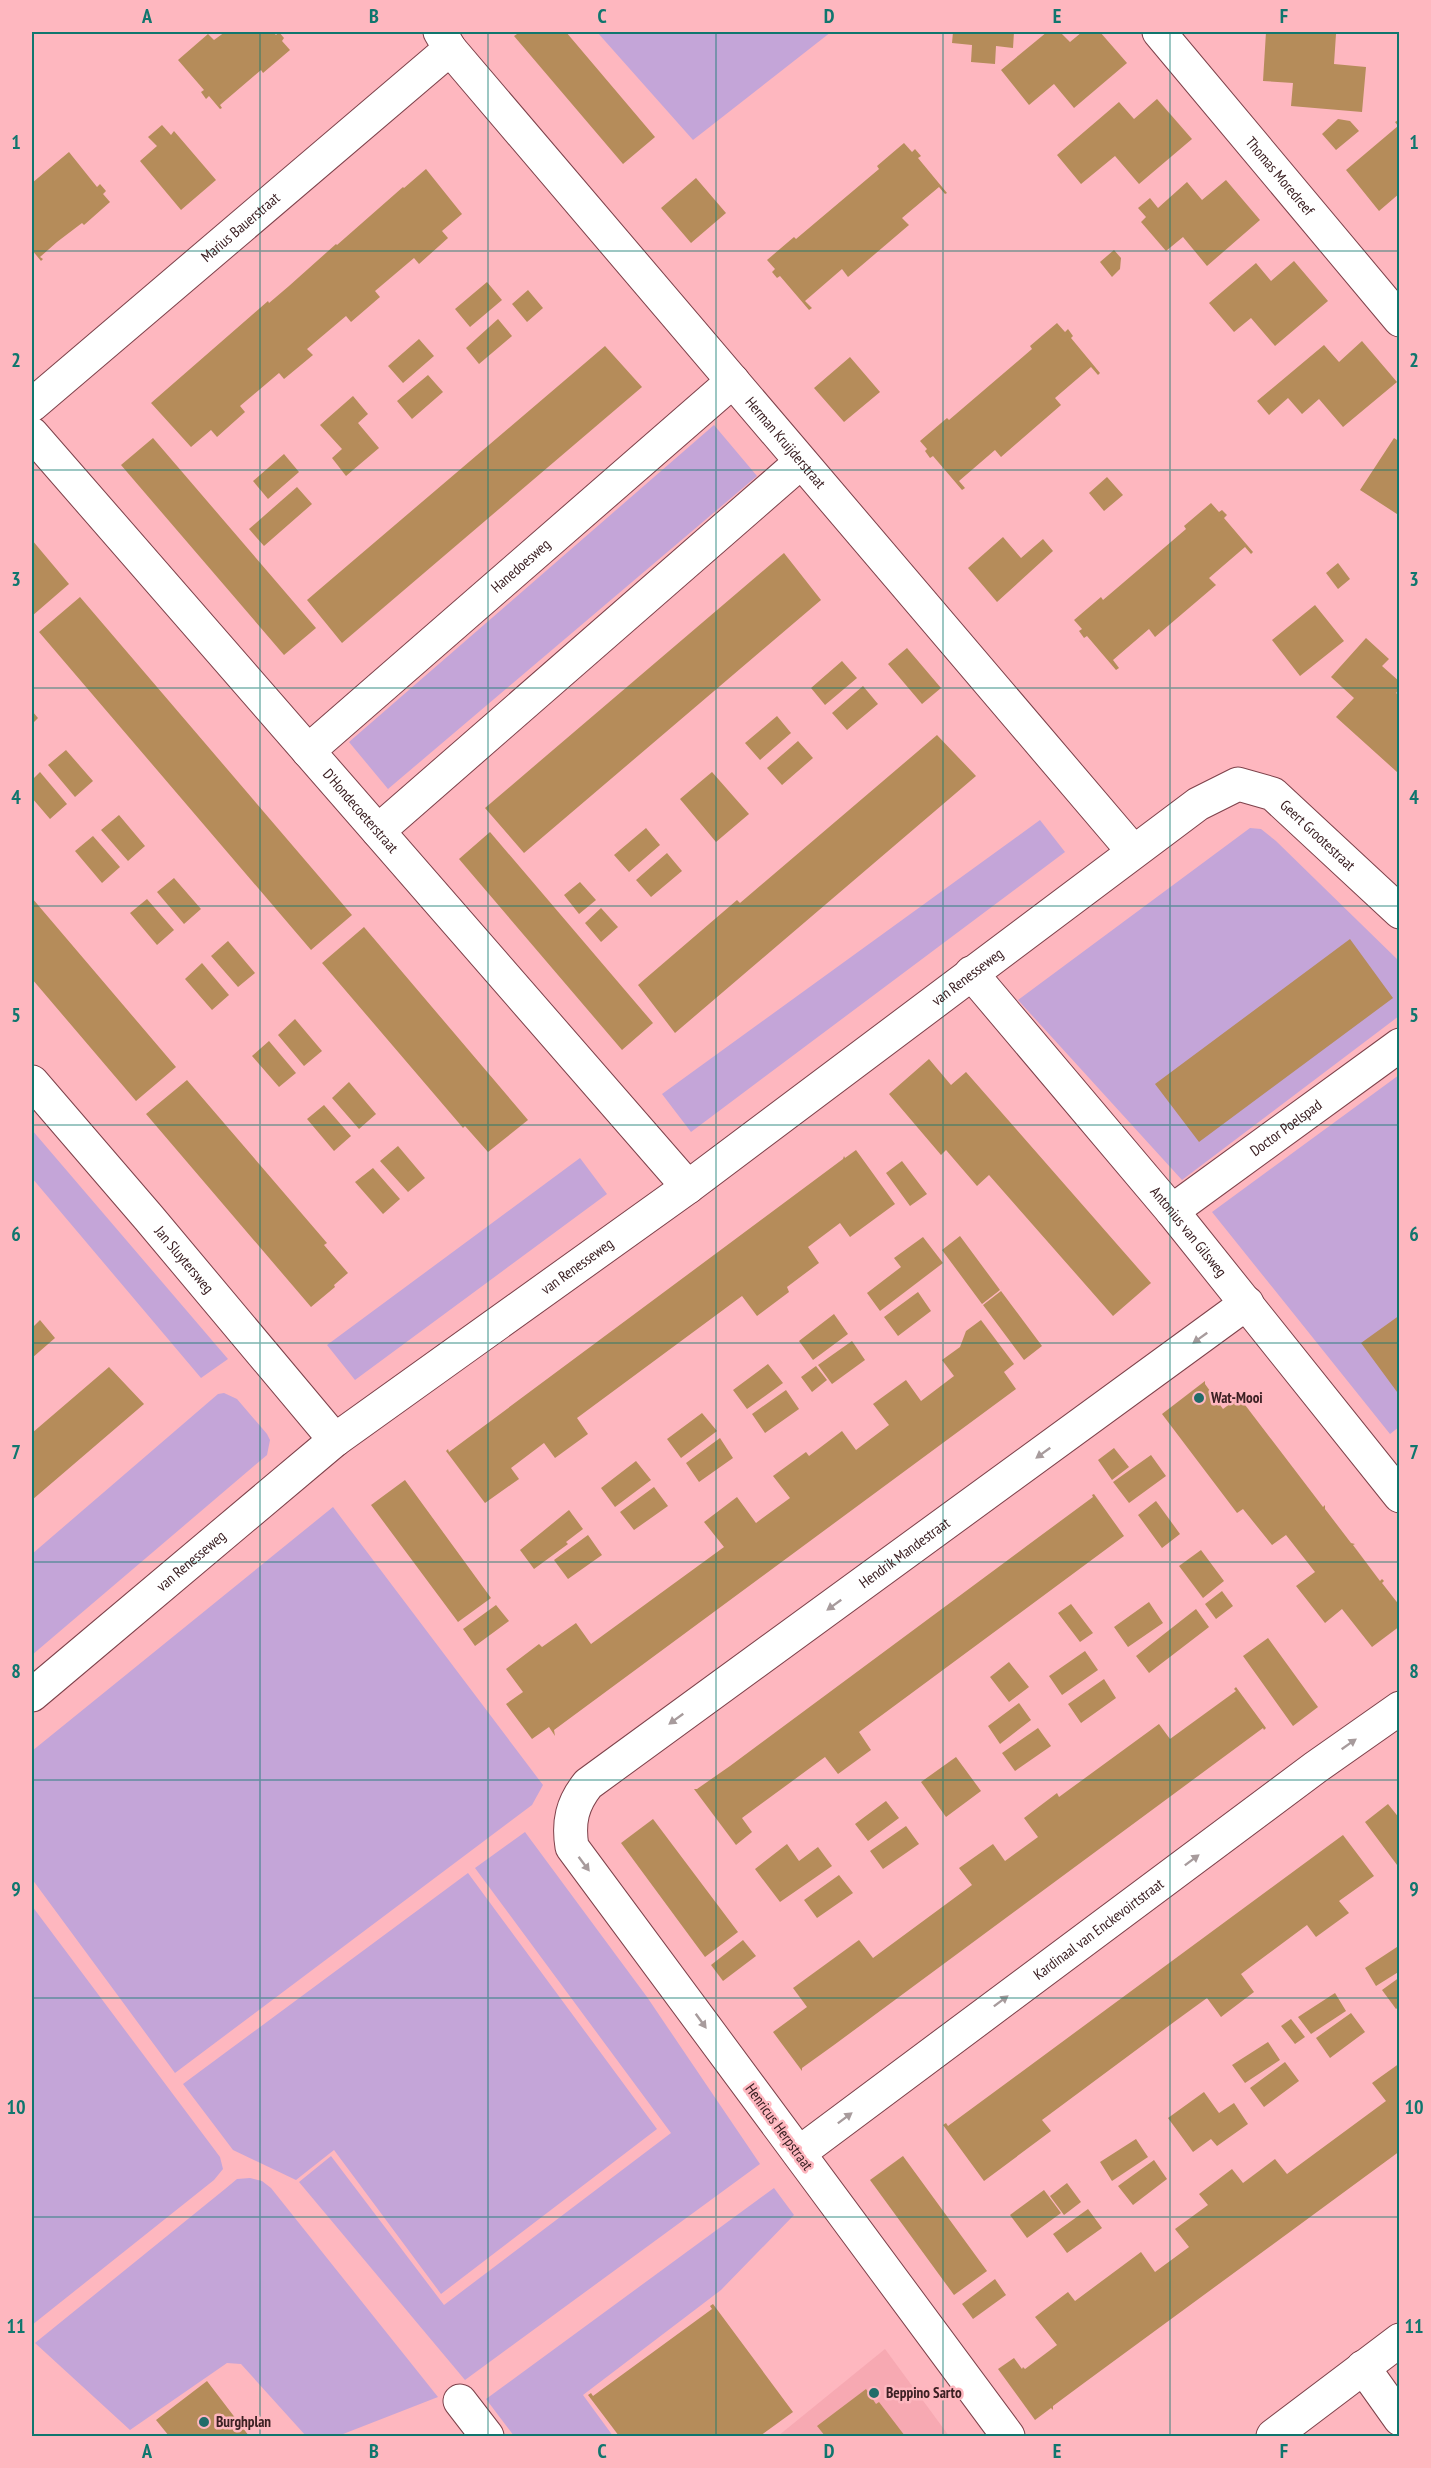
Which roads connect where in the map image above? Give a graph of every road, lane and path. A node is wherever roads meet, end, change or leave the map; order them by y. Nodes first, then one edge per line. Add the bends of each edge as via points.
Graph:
1 (1159, 32) edge
2 (445, 40) edge
3 (1400, 320) edge
4 (733, 381) junction
5 (32, 405) edge
6 (32, 434) edge
7 (801, 462) junction
8 (308, 751) junction
9 (378, 831) junction
10 (1134, 851) junction
11 (1400, 912) edge
12 (971, 973) junction
13 (1400, 1045) edge
14 (32, 1082) edge
15 (688, 1187) junction
16 (1172, 1211) junction
17 (1247, 1303) junction
18 (334, 1440) junction
19 (1395, 1480) edge
20 (32, 1695) edge
21 (1400, 1708) edge
22 (572, 1810) joint
23 (799, 2153) junction
24 (1400, 2340) edge
25 (1363, 2367) junction
26 (460, 2401) dead end
27 (1400, 2420) edge
28 (487, 2436) edge
29 (1008, 2436) edge
30 (1273, 2436) edge

1 - 3 street, Thomas Moredreef
2 - 4 street, Herman Kruijderstraat
2 - 5 street, Marius Bauerstraat
4 - 7 street, Herman Kruijderstraat
4 - 8 street, Hanedoesweg
6 - 8 street, D'Hondecoeterstraat
7 - 9 street
7 - 10 street, Herman Kruijderstraat
8 - 9 street, D'Hondecoeterstraat
9 - 15 street, D'Hondecoeterstraat
10 - 11 street, Geert Grootestraat via 1198,804 1238,784 1273,794
10 - 12 street, van Renesseweg
12 - 15 street, van Renesseweg
12 - 16 street, Antonius van Gilsweg
13 - 16 street, Doctor Poelspad
14 - 18 street, Jan Sluytersweg
15 - 18 street, van Renesseweg
16 - 17 street, Antonius van Gilsweg
17 - 19 street, Antonius van Gilsweg
17 -> 22 street, Hendrik Mandestraat via 588,1784
18 - 20 street, van Renesseweg
23 -> 21 street, Kardinaal van Enckevoirtstraat
22 -> 23 street, Henricus Herpstraat via 572,1847
23 - 29 street, Henricus Herpstraat
24 - 25 street
25 - 27 street
25 - 30 street
26 - 28 street

